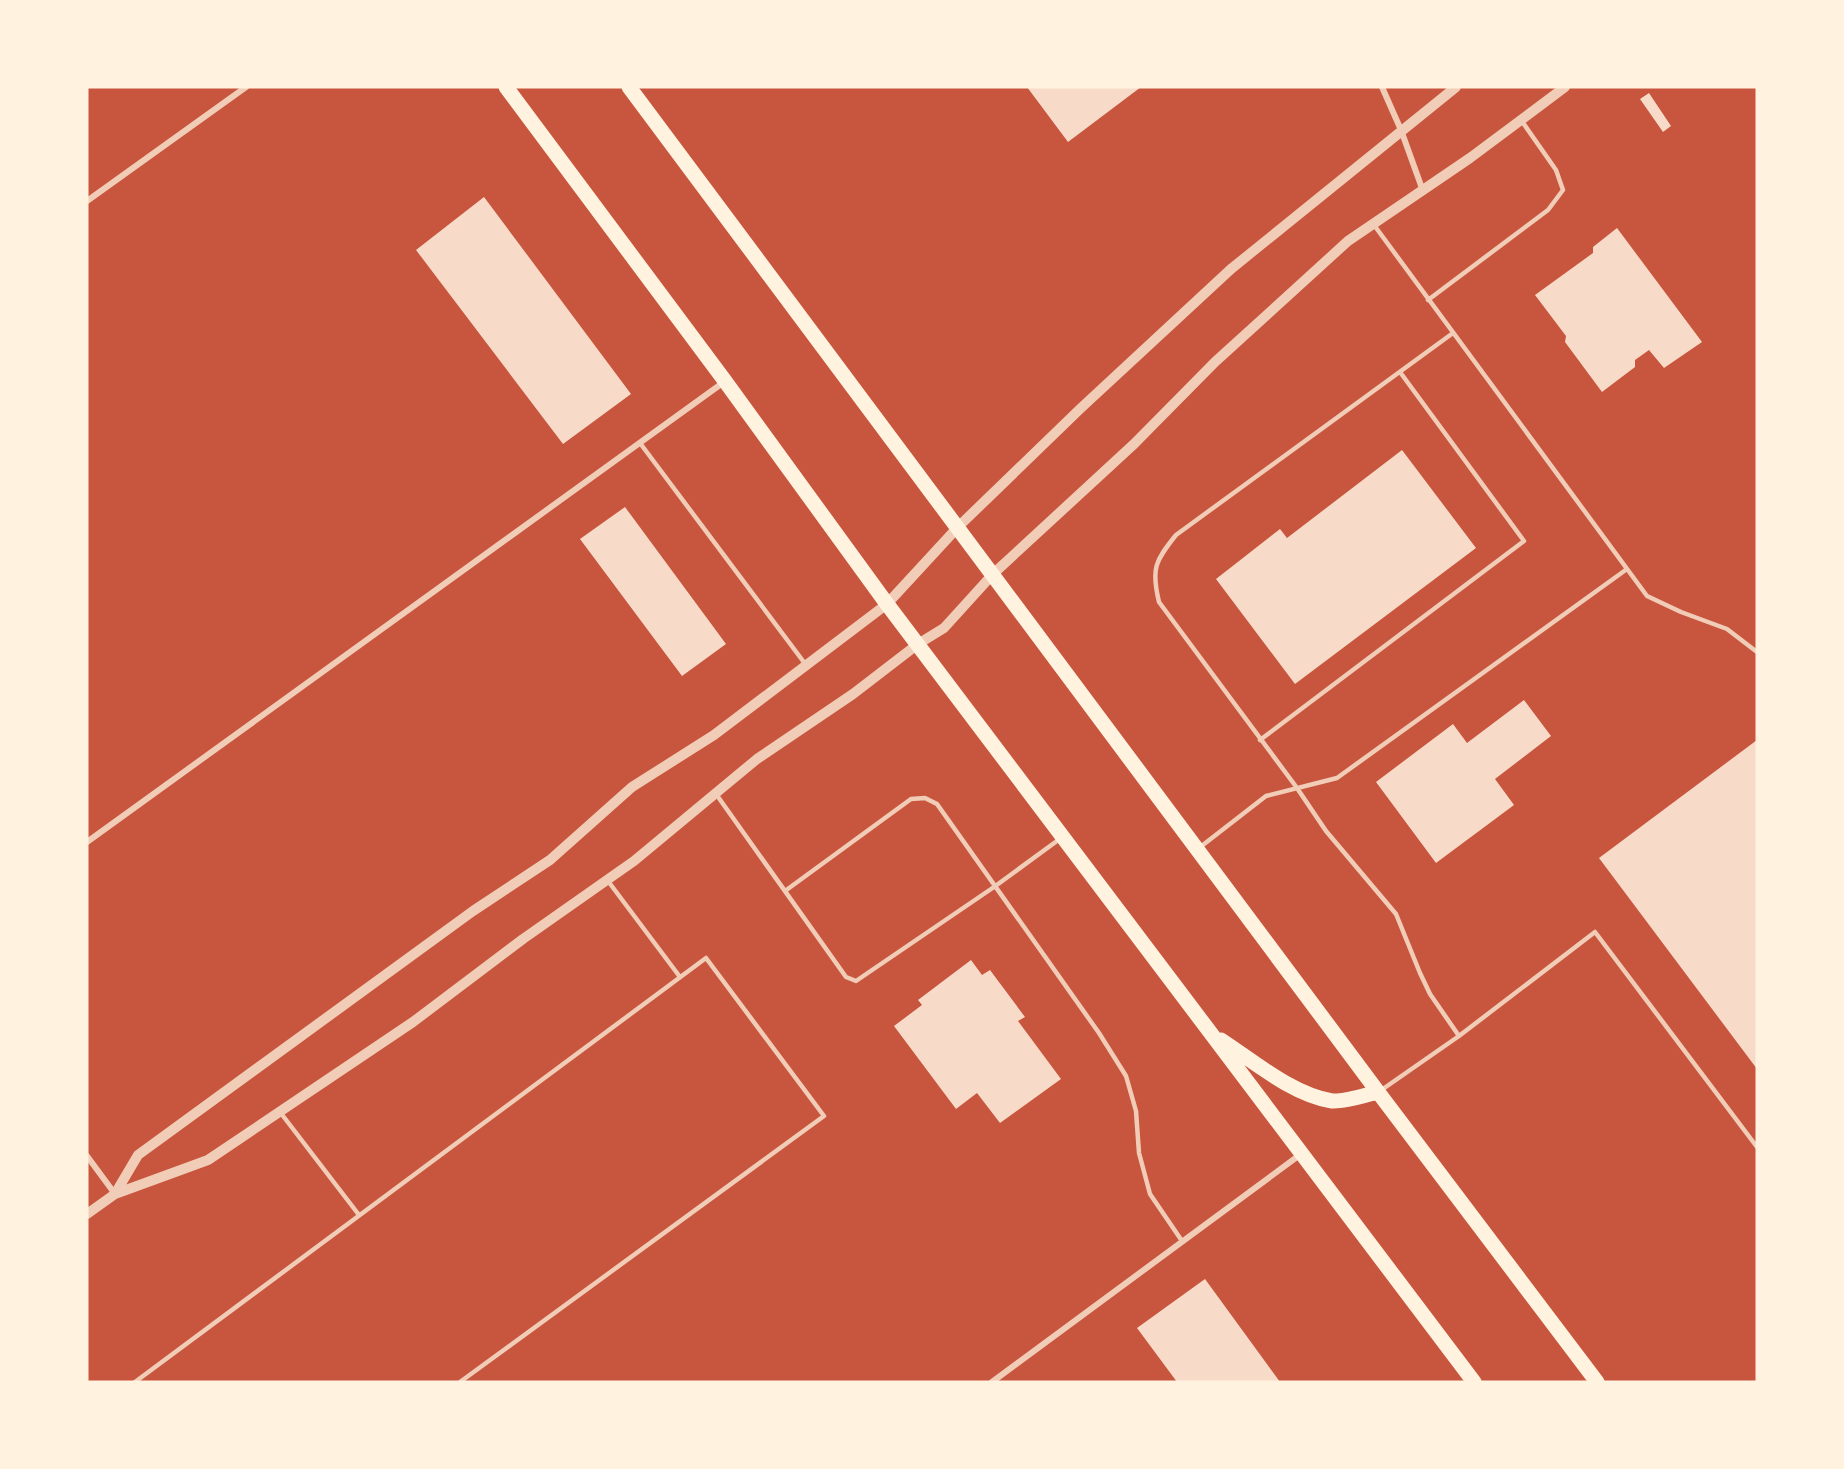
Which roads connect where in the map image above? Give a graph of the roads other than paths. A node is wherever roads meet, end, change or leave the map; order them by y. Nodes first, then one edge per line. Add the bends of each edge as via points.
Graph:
1 (246, 87) edge
2 (506, 87) edge
3 (629, 87) edge
4 (1382, 87) edge
5 (1456, 87) edge
6 (1565, 87) edge
7 (1521, 120) junction
8 (1401, 130) junction
9 (1423, 191) junction
10 (87, 201) edge
11 (1373, 224) junction
12 (1428, 300) junction
13 (1453, 333) junction
14 (1400, 372) junction
15 (725, 381) junction
16 (640, 443) junction
17 (958, 527) junction
18 (1627, 569) junction
19 (993, 574) junction
20 (887, 604) junction
21 (918, 644) junction
22 (1757, 652) edge
23 (806, 665) junction
24 (1260, 740) junction
25 (1297, 788) junction
26 (716, 794) junction
27 (1063, 837) junction
28 (87, 842) edge
29 (1197, 850) junction
30 (607, 880) junction
31 (994, 887) junction
32 (785, 891) junction
33 (680, 977) junction
34 (1209, 1031) junction
35 (1459, 1036) junction
36 (1378, 1092) junction
37 (280, 1112) junction
38 (1757, 1147) edge
39 (1301, 1154) junction
40 (87, 1156) edge
41 (115, 1194) junction
42 (87, 1214) edge
43 (359, 1215) junction
44 (1182, 1242) junction
45 (1468, 1380) edge
46 (135, 1382) edge
47 (460, 1382) edge
48 (992, 1382) edge
49 (1597, 1382) edge

1 - 10 street
2 - 15 main road
3 - 17 main road
4 - 8 street
5 - 8 street
6 - 7 street
7 - 9 street
7 - 12 lane via 1556,170 1563,190 1548,210
8 - 9 street
8 - 17 street via 1231,269
9 - 11 street
11 - 12 lane
11 - 19 street via 1348,241 1215,362 1134,444
12 - 13 lane
13 - 14 lane
13 - 18 lane
14 - 24 lane via 1176,536 1159,556 1154,582 1159,602
14 - 24 lane via 1524,542
15 - 16 street
15 - 20 main road
16 - 23 lane
16 - 28 street
17 - 19 main road
17 - 20 street
18 - 22 lane via 1647,596 1727,629
18 - 25 lane via 1337,778
19 - 21 street via 944,628
19 - 29 main road
20 - 21 main road
20 - 23 street
21 - 26 street via 757,759
21 - 27 main road
23 - 41 street via 714,735 632,787 550,860 444,932 138,1155
24 - 25 lane
25 - 29 lane via 1266,796
25 - 35 lane via 1326,831 1396,914 1430,994
26 - 30 street
26 - 32 lane
27 - 31 lane
27 - 34 main road
29 - 36 main road
30 - 33 lane
30 - 37 street via 413,1022
31 - 32 lane via 856,981 846,977
31 - 32 lane via 937,804 925,798 911,799
31 - 44 lane via 1126,1076 1150,1194
33 - 43 lane
33 - 47 lane via 706,958 824,1116
34 - 36 main road via 1307,1094 1334,1101
34 - 39 main road
35 - 36 lane
35 - 38 lane via 1595,932
36 - 49 main road
37 - 41 street via 208,1160
37 - 43 lane
39 - 44 street
39 - 45 main road
40 - 41 street
41 - 42 street
43 - 46 lane
44 - 48 street

